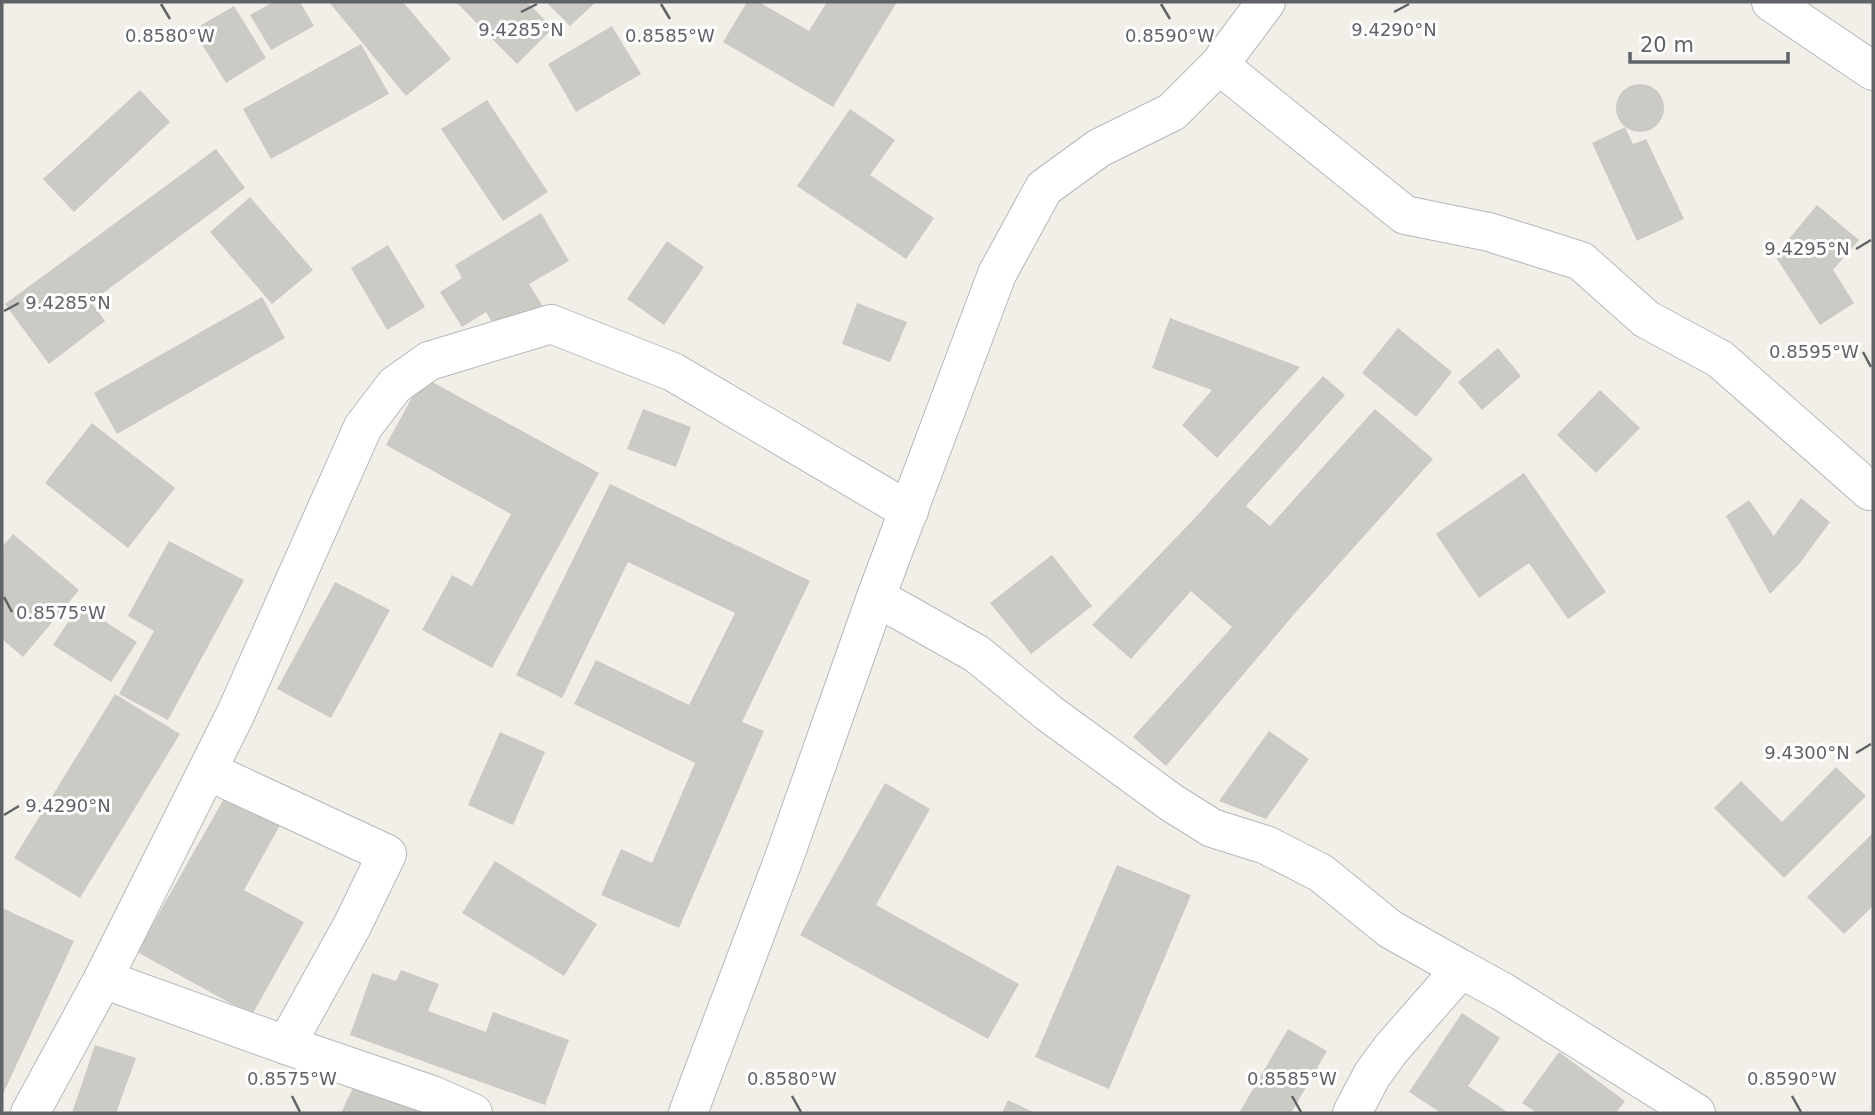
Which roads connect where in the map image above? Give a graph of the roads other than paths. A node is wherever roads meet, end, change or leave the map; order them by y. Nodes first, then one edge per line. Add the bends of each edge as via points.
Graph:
1 (1266, 2) edge
2 (1771, 2) edge
3 (1219, 65) junction
4 (1873, 71) edge
5 (1870, 491) dead end
6 (909, 511) junction
7 (876, 597) junction
8 (208, 771) junction
9 (1461, 969) junction
10 (103, 979) junction
11 (286, 1045) junction
12 (30, 1113) edge
13 (473, 1113) edge
14 (688, 1113) edge
15 (1352, 1113) edge
16 (1696, 1113) edge

1 - 3 street
2 - 4 street
3 - 5 street via 1405,215 1489,232 1581,261 1646,319 1720,359
3 - 6 street via 1172,112 1099,148 1044,188 997,274
6 - 7 street
6 - 8 street via 673,372 551,324 429,361 395,384 363,427
7 - 9 street via 977,654 1172,803 1212,828 1266,845 1321,873 1390,929
7 - 14 street
8 - 10 street
8 - 11 street via 387,855
9 - 15 street via 1391,1049
9 - 16 street
10 - 11 street
10 - 12 street
11 - 13 street

